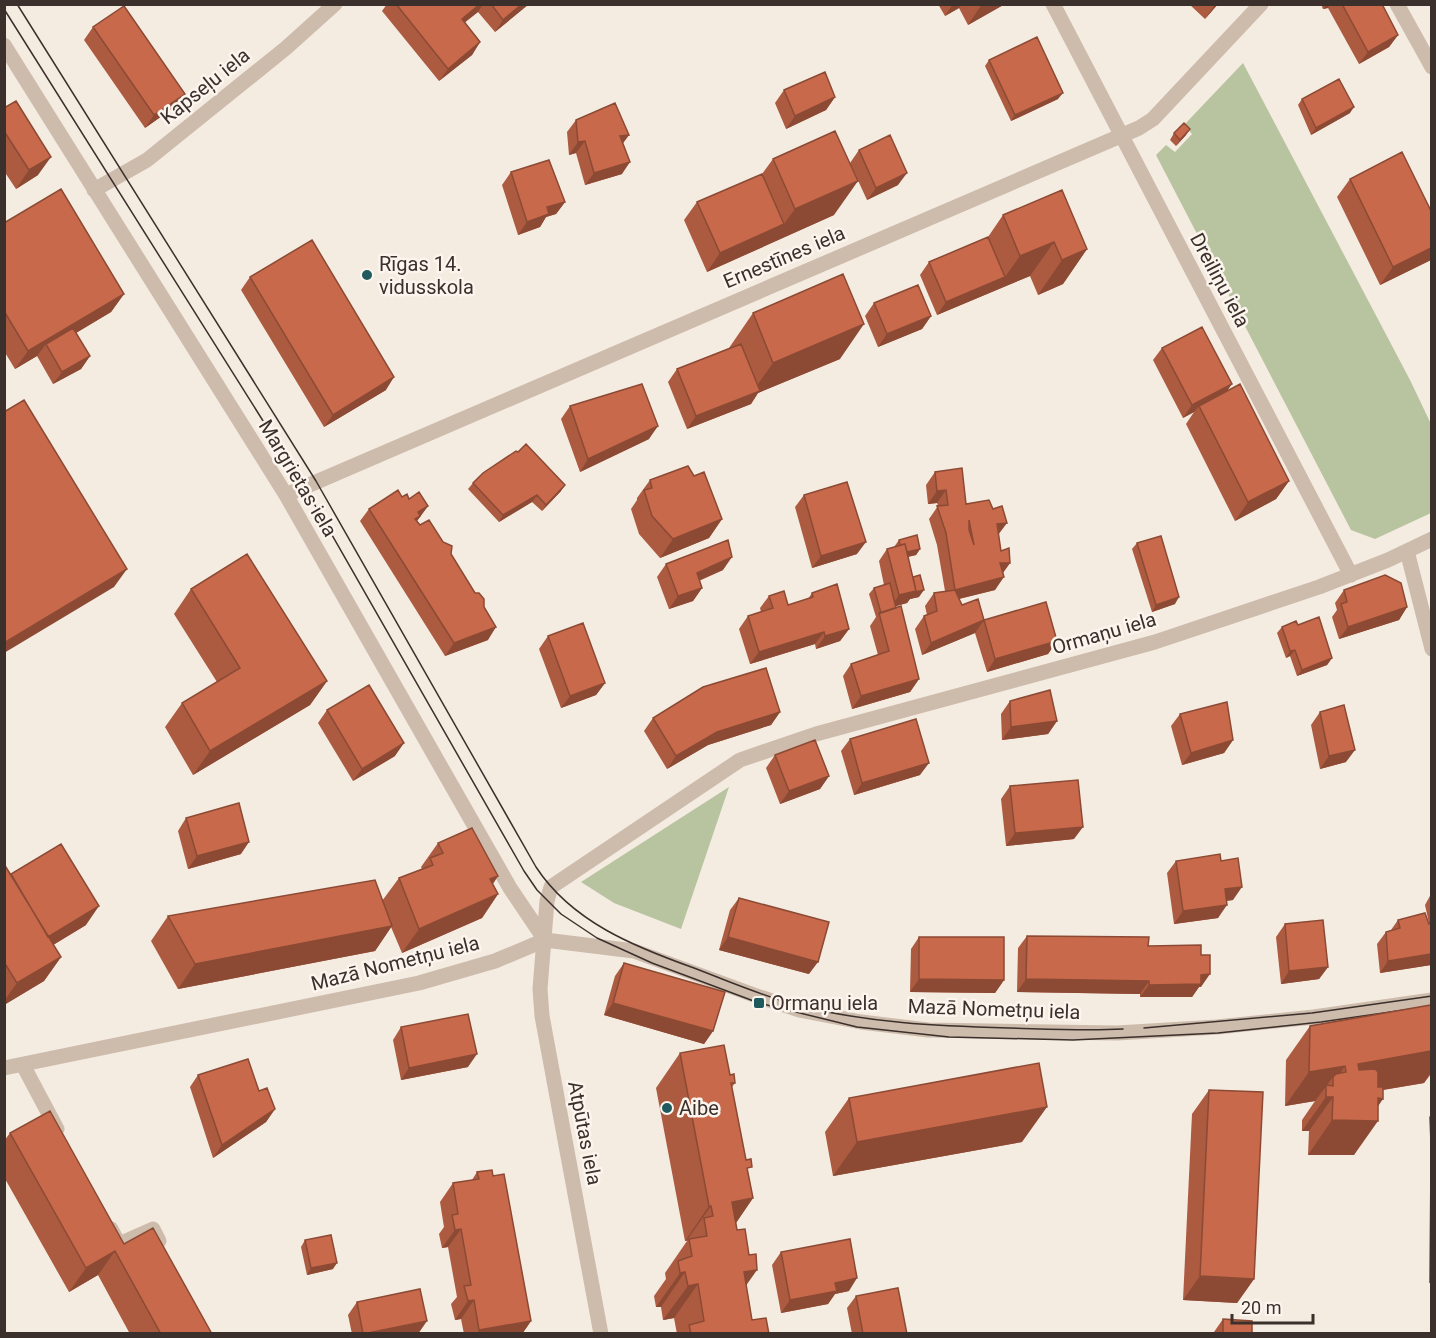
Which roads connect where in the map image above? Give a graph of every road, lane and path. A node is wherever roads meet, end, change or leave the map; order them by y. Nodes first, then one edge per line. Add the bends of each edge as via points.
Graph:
1 (335, 4) edge
2 (1053, 4) edge
3 (1261, 4) edge
4 (1397, 4) edge
5 (4, 45) edge
6 (1431, 67) edge
7 (1121, 136) junction
8 (94, 190) junction
9 (286, 495) junction
10 (1431, 539) edge
11 (1407, 551) junction
12 (1351, 575) junction
13 (1431, 649) edge
14 (545, 940) junction
15 (1431, 1000) edge
16 (23, 1065) junction
17 (4, 1068) edge
18 (66, 1144) edge
19 (106, 1219) edge
20 (166, 1256) edge
21 (601, 1334) edge

1 - 8 street, Kapseļu iela via 147,160
2 - 7 street, Dreiliņu iela
3 - 7 street, Ernestīnes iela via 1154,119
4 - 6 street
5 - 8 street, Margrietas iela
7 - 9 street, Ernestīnes iela
7 - 12 street, Dreiliņu iela
8 - 9 street, Margrietas iela
9 - 14 street, Margrietas iela via 510,888
10 - 11 street, Ormaņu iela
11 - 12 street, Ormaņu iela
11 - 13 street
12 - 14 street, Ormaņu iela via 1155,642 816,734 740,760 551,887
14 - 15 street, Mazā Nometņu iela via 634,951 799,1010 928,1030 1118,1033 1314,1017
14 - 16 street, Mazā Nometņu iela via 495,961 419,983
14 - 21 street, Atpūtas iela via 540,989 542,1016
16 - 17 street, Mazā Nometņu iela
16 - 18 street
19 - 20 street via 118,1244 153,1230

